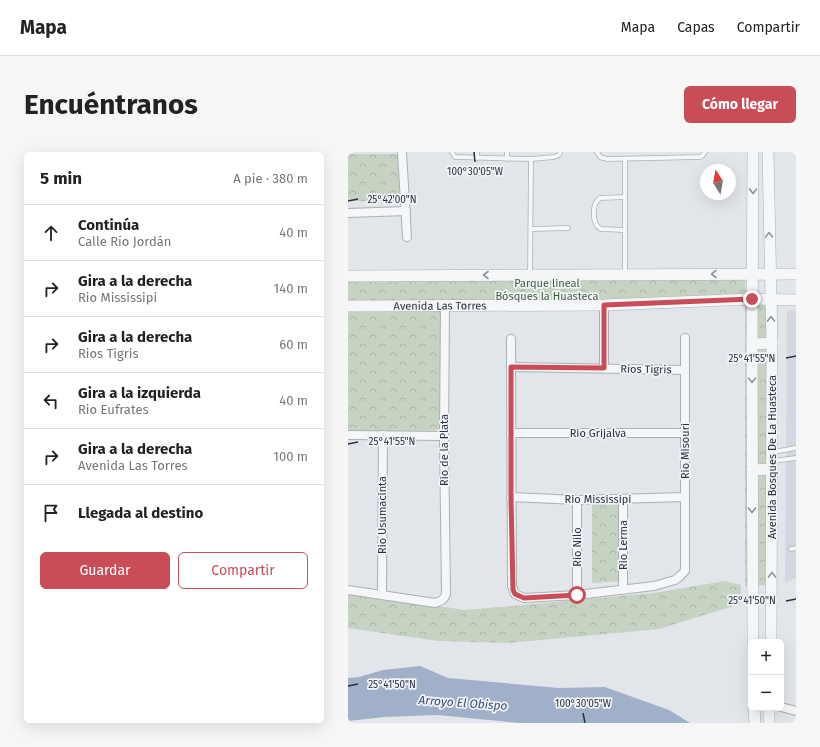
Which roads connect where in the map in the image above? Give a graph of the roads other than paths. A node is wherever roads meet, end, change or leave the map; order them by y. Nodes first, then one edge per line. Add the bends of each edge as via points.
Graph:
1 (402, 152) edge
2 (452, 152) edge
3 (477, 152) edge
4 (507, 152) edge
5 (560, 152) edge
6 (597, 152) edge
7 (647, 152) edge
8 (705, 152) edge
9 (753, 152) edge
10 (768, 152) edge
11 (679, 154) edge
12 (477, 158) junction
13 (647, 158) junction
14 (507, 159) junction
15 (531, 159) junction
16 (625, 159) junction
17 (625, 197) junction
18 (406, 211) junction
19 (348, 213) edge
20 (568, 228) dead end
21 (531, 229) junction
22 (625, 230) junction
23 (407, 237) dead end
24 (626, 274) junction
25 (753, 274) junction
26 (770, 274) junction
27 (796, 274) edge
28 (530, 275) junction
29 (348, 276) edge
30 (752, 299) junction
31 (771, 299) junction
32 (796, 300) edge
33 (604, 305) junction
34 (348, 306) edge
35 (445, 306) junction
36 (685, 338) dead end
37 (511, 339) dead end
38 (772, 343) junction
39 (752, 344) junction
40 (511, 367) junction
41 (604, 368) junction
42 (685, 370) junction
43 (511, 433) junction
44 (685, 433) junction
45 (348, 435) edge
46 (383, 435) junction
47 (444, 436) junction
48 (796, 448) edge
49 (796, 458) edge
50 (772, 461) junction
51 (752, 470) junction
52 (685, 497) junction
53 (511, 498) junction
54 (623, 499) junction
55 (577, 500) junction
56 (348, 590) edge
57 (623, 590) junction
58 (382, 595) junction
59 (577, 595) junction
60 (753, 639) edge
61 (770, 639) edge
62 (784, 708) edge
63 (754, 711) edge
64 (796, 712) edge
65 (754, 723) edge

1 - 18 street
2 - 12 lane via 455,157
3 - 12 lane
4 - 14 lane
5 - 15 lane via 554,157
6 - 16 lane via 603,158
7 - 13 lane
8 - 11 lane via 700,157
9 -> 25 street, Avenida Bosques De La Huasteca
26 -> 10 street, Avenida Bosques De La Huasteca
11 - 13 lane
12 - 14 lane
13 - 16 lane
14 - 15 lane
15 - 21 lane
16 - 17 lane
17 - 22 lane
17 - 22 lane via 600,198 594,207 598,227
18 - 19 street
18 - 23 street
20 - 21 lane
21 - 28 lane
22 - 24 lane
25 -> 24 street
24 - 28 street
25 - 26 street
25 - 30 street, Avenida Bosques De La Huasteca
26 - 27 street
26 - 31 street, Avenida Bosques De La Huasteca
28 -> 29 street
30 - 31 street, Avenida Las Torres
30 - 33 street, Avenida Las Torres
30 - 39 street, Avenida Bosques De La Huasteca
31 - 32 street, Avenida Las Torres
38 -> 31 street, Avenida Bosques De La Huasteca
33 - 35 street, Avenida Las Torres
33 - 41 street
34 - 35 street, Avenida Las Torres
35 - 47 street, Rio de la Plata
36 - 42 street, Rio Misouri
37 - 40 street
38 - 39 street
38 - 50 street, Avenida Bosques De La Huasteca
39 -> 51 street, Avenida Bosques De La Huasteca
40 - 41 street, Rios Tigris
40 - 43 street
41 - 42 street, Rios Tigris
42 - 44 street, Rio Misouri
43 - 44 street, Rio Grijalva
43 - 53 street
44 - 52 street, Rio Misouri
45 - 46 street
46 - 47 street
46 - 58 street, Rio Usumacinta
47 - 58 street, Rio de la Plata via 445,598 435,602
48 - 50 lane
49 - 50 lane
50 - 51 street
61 -> 50 street, Avenida Bosques De La Huasteca
51 -> 60 street, Avenida Bosques De La Huasteca
52 - 54 street, Rio Mississipi
52 - 57 street, Rio Misouri via 683,573 675,580 654,586
53 - 55 street, Rio Mississipi
53 - 59 street via 512,582 515,594 524,598
54 - 55 street, Rio Mississipi
54 - 57 street, Rio Lerma
55 - 59 street, Rio Nilo
56 - 58 street
57 - 59 street
62 - 64 street
63 - 65 street

